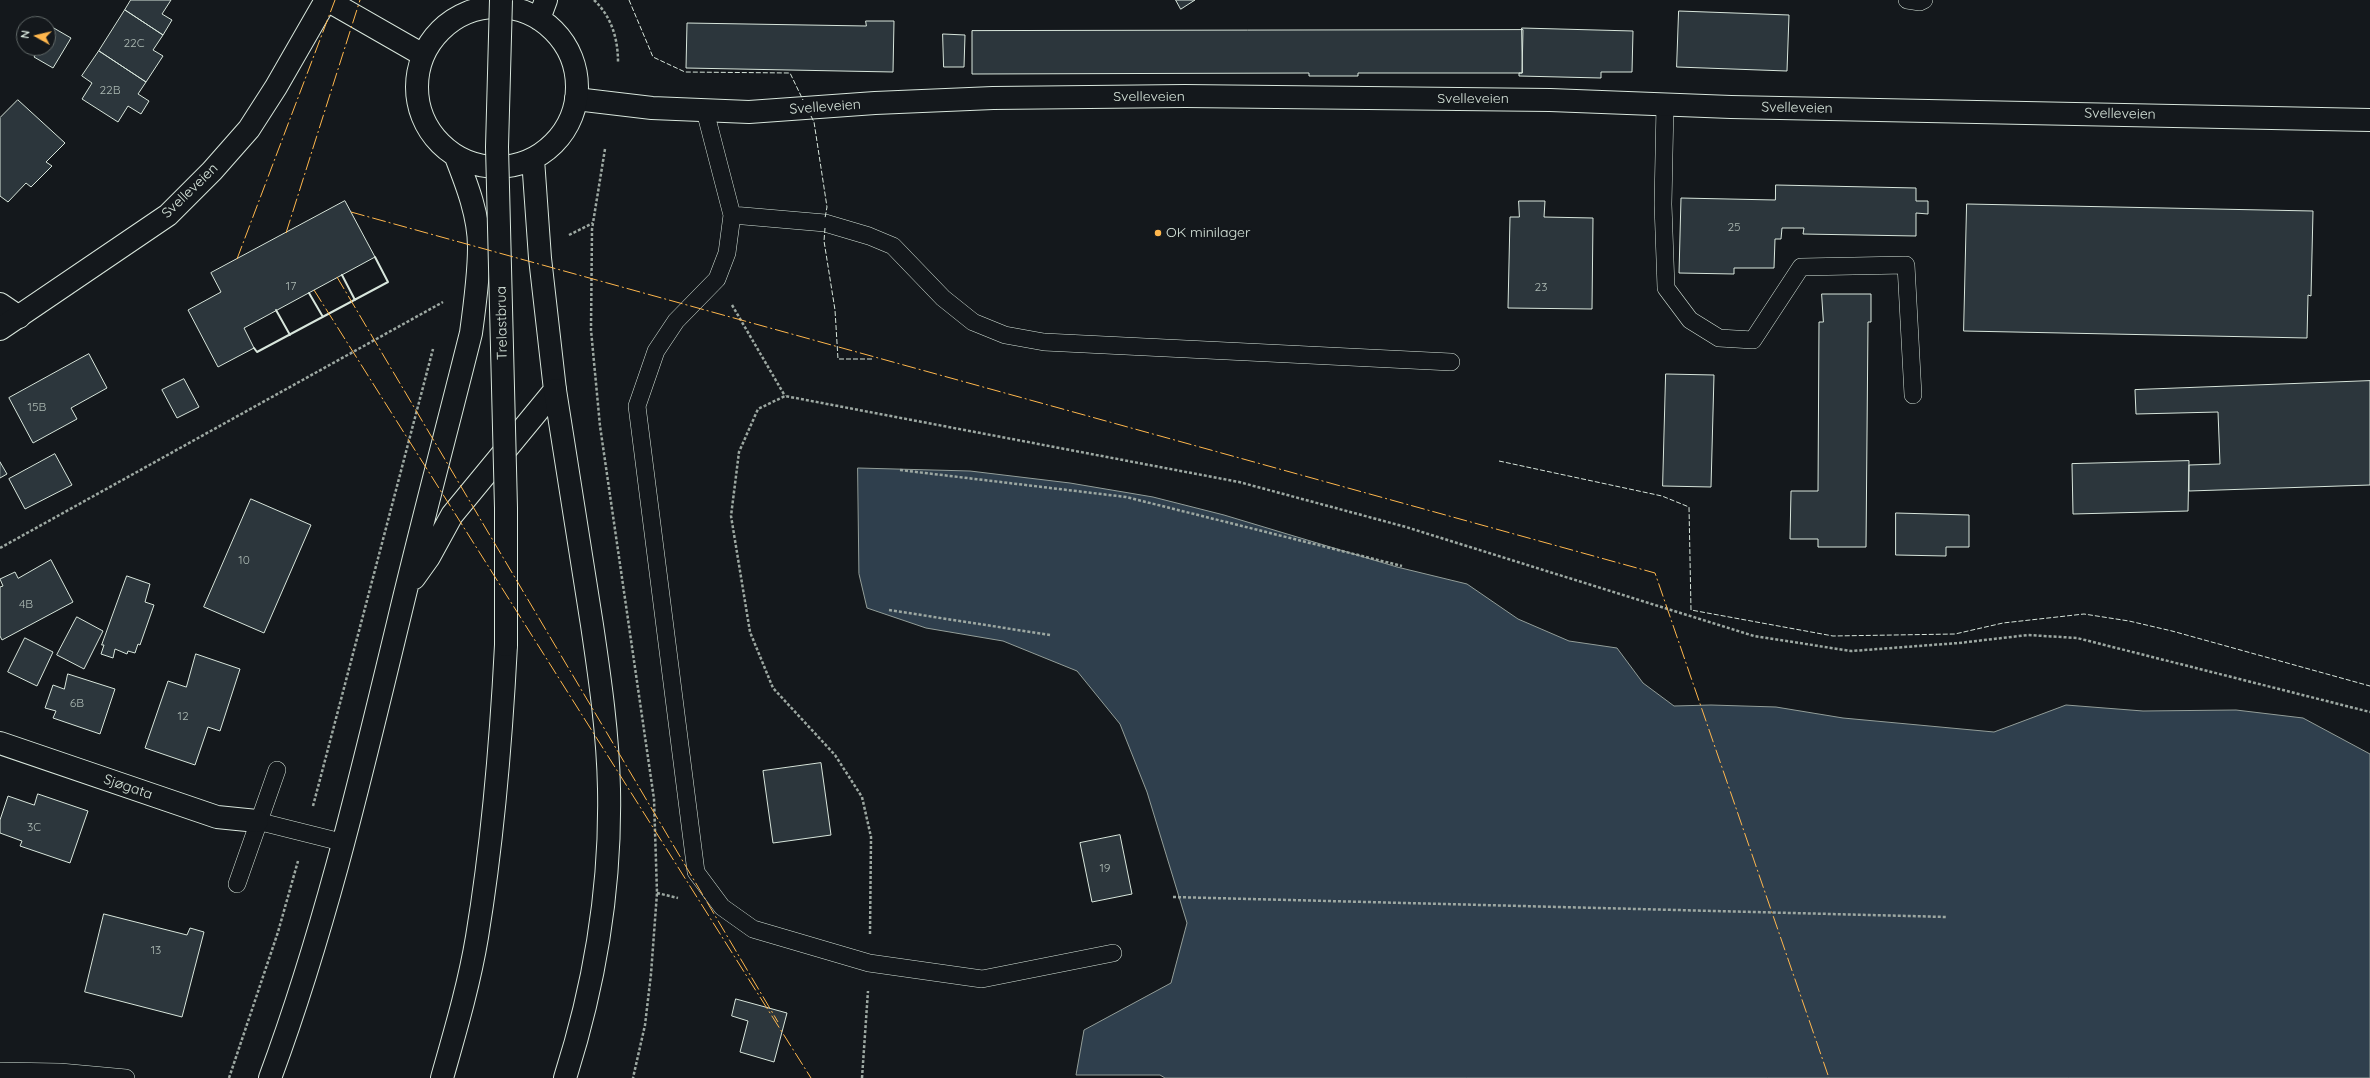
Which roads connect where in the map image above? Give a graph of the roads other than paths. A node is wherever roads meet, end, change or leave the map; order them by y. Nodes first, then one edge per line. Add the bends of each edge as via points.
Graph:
1 (326, 0) edge
2 (501, 0) edge
3 (1907, 0) edge
4 (1924, 0) edge
5 (542, 9) edge
6 (423, 55) junction
7 (576, 99) junction
8 (1665, 105) junction
9 (705, 112) junction
10 (2370, 120) edge
11 (456, 157) junction
12 (533, 159) junction
13 (732, 215) junction
14 (0, 304) edge
15 (19, 317) junction
16 (0, 329) edge
17 (1451, 362) dead end
18 (555, 390) junction
19 (1913, 395) dead end
20 (406, 589) junction
21 (0, 743) edge
22 (277, 770) dead end
23 (258, 821) junction
24 (345, 843) junction
25 (237, 884) dead end
26 (1113, 952) dead end
27 (0, 1071) edge
28 (126, 1078) edge
29 (270, 1078) edge
30 (442, 1078) edge
31 (565, 1078) edge

1 - 6 main road, Svelleveien
1 - 15 main road, Svelleveien via 249,129 212,172 168,215
2 - 30 main road, Trelastbrua, bridge via 497,147 506,508 506,645 498,774 477,939
3 - 4 lane
5 - 6 main road via 492,7 464,14 450,21
5 - 7 main road via 574,65
6 - 11 main road via 417,82 419,109 435,141
7 - 9 main road, Svelleveien
7 - 12 main road via 573,112 560,137
8 - 9 main road, Svelleveien via 1550,100 1162,96 993,98 749,112
8 - 10 main road, Svelleveien
8 - 19 lane via 1663,204 1666,288 1690,320 1720,338 1753,340 1801,267 1906,264
9 - 13 lane
11 - 12 main road via 490,168 518,165
11 - 20 main road via 475,213 480,245 477,289 471,333
12 - 18 main road via 539,249
13 - 17 lane via 825,223 893,246 943,298 973,322 1005,335 1044,342
13 - 26 lane via 727,253 717,279 676,321 656,351 637,406 696,872 722,907 753,929 870,963 982,979
14 - 15 main road
15 - 16 main road, Svelleveien
18 - 20 main road via 452,514 430,557
18 - 31 main road via 602,698 609,788 606,871 596,961 582,1024
20 - 24 main road
21 - 23 main road, Sjøgata via 217,817
22 - 23 lane
23 - 24 lane
23 - 25 lane
24 - 29 main road via 290,1024
27 - 28 lane via 60,1072

